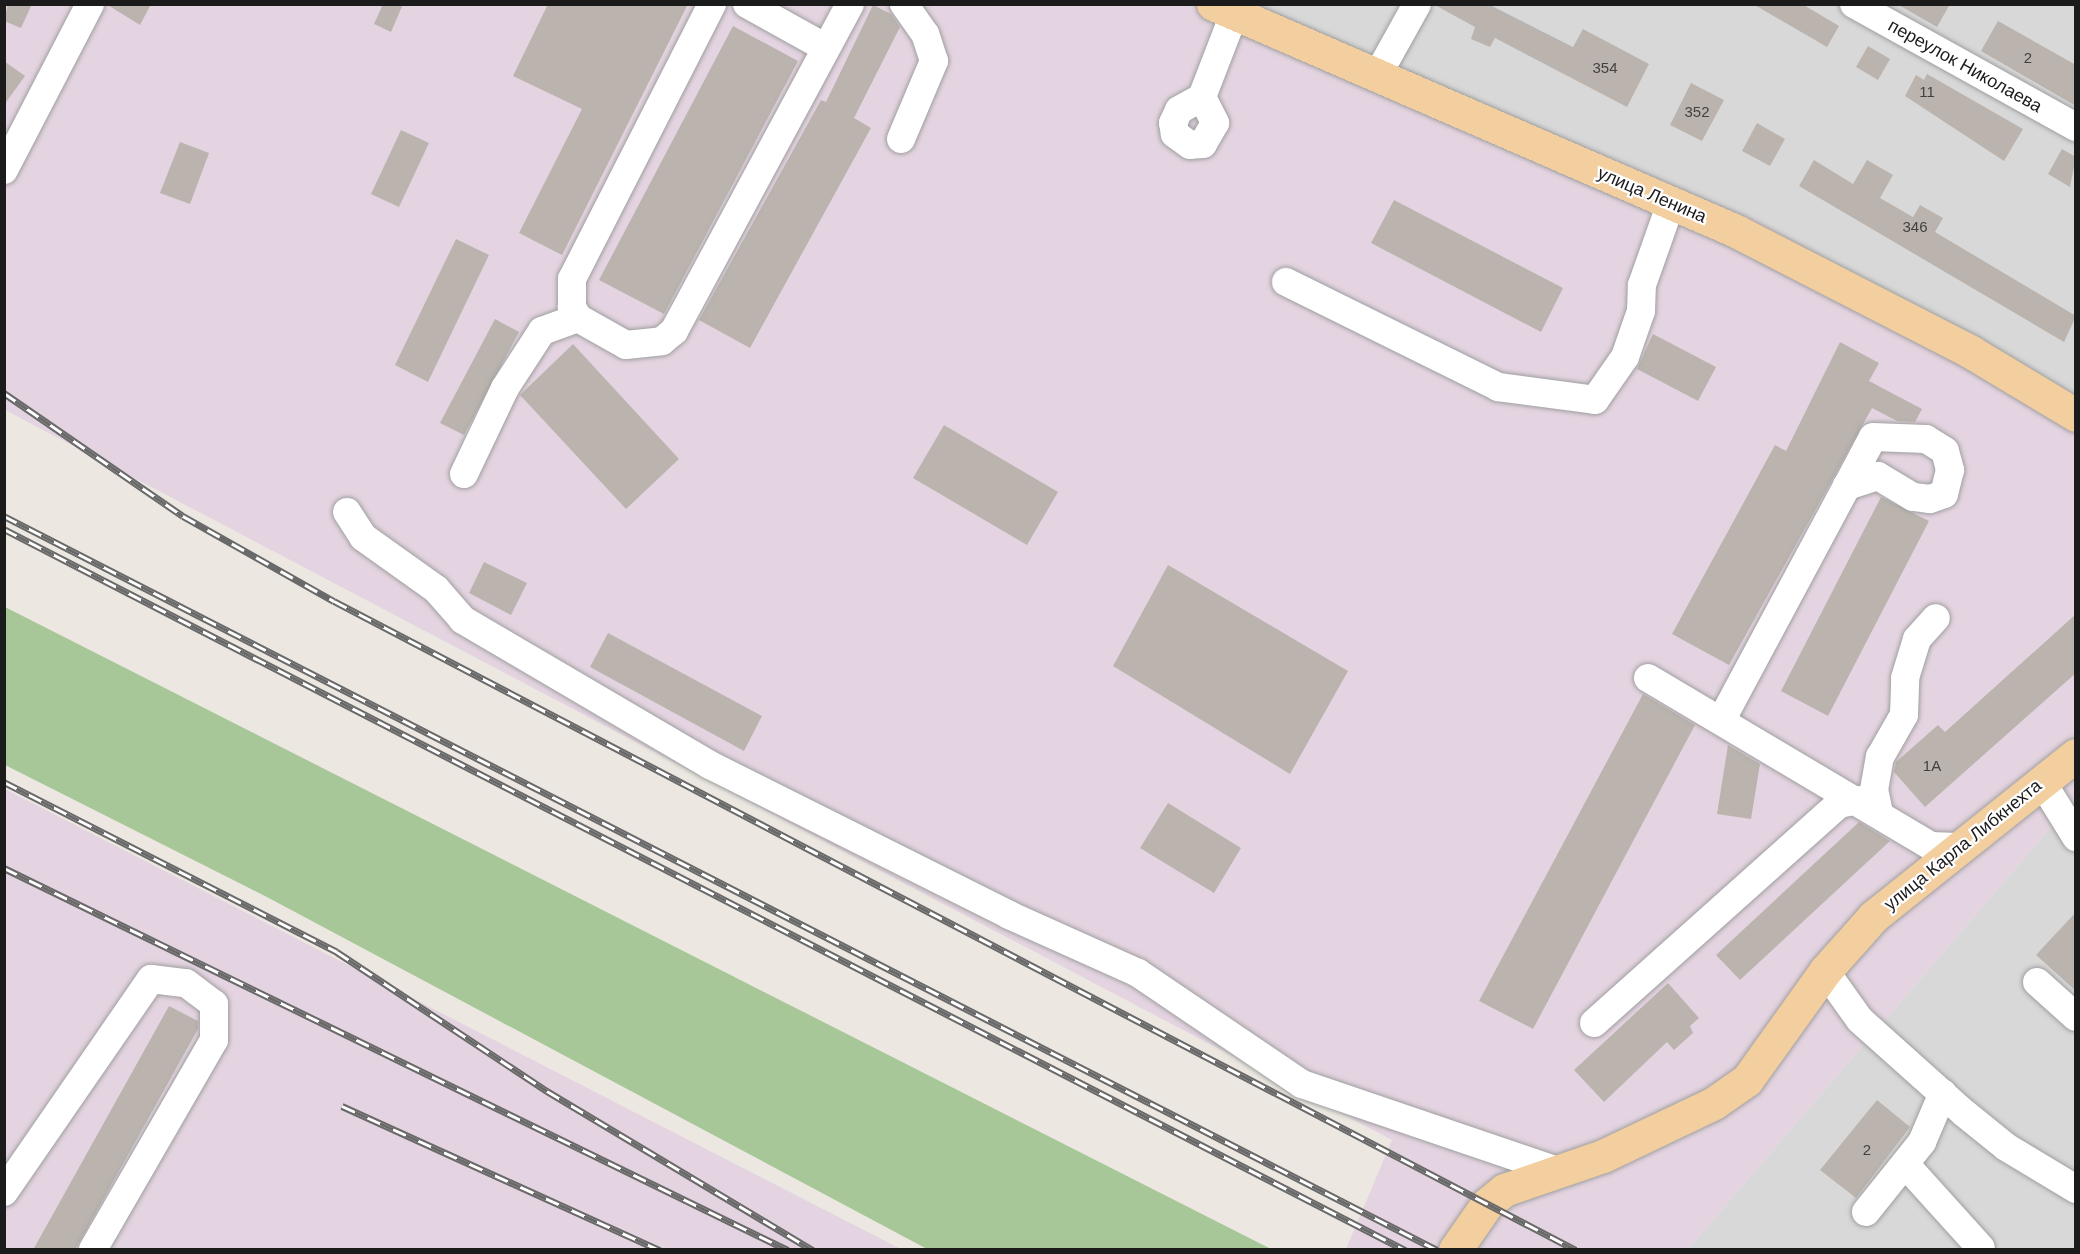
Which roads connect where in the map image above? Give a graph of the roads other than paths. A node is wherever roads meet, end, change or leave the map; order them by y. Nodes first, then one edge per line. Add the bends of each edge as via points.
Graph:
1 (90, 4) edge
2 (712, 4) edge
3 (747, 4) edge
4 (850, 4) edge
5 (904, 4) edge
6 (1417, 4) edge
7 (1854, 4) edge
8 (1226, 8) edge
9 (826, 48) junction
10 (1377, 76) junction
11 (1202, 97) dead end
12 (2076, 127) edge
13 (901, 139) dead end
14 (4, 170) edge
15 (1671, 203) junction
16 (1286, 282) dead end
17 (578, 318) junction
18 (2076, 415) edge
19 (464, 474) dead end
20 (1847, 486) dead end
21 (347, 512) dead end
22 (1936, 618) dead end
23 (1648, 678) dead end
24 (1722, 719) junction
25 (2076, 755) edge
26 (2042, 782) junction
27 (1869, 806) junction
28 (2076, 837) edge
29 (1957, 847) junction
30 (1826, 971) junction
31 (2037, 982) dead end
32 (2076, 1017) edge
33 (1594, 1023) dead end
34 (1943, 1094) junction
35 (1905, 1164) junction
36 (1558, 1171) junction
37 (2076, 1188) edge
38 (4, 1192) edge
39 (1866, 1212) dead end
40 (1981, 1248) dead end
41 (93, 1250) edge
42 (1455, 1250) edge

1 - 14 street
2 - 17 street via 572,279 572,307
3 - 9 street
4 - 9 street
5 - 13 street via 925,34 934,61
6 - 10 street
7 - 12 street, переулок Николаева
8 - 10 main road, улица Ленина
8 - 11 street
9 - 17 street via 674,331 662,341 626,345
10 - 15 main road, улица Ленина
15 - 16 street via 1642,285 1641,311 1625,357 1594,400 1498,387
15 - 18 main road, улица Ленина via 1971,352
17 - 19 street via 542,331 525,355
20 - 24 street
21 - 36 street via 363,537 436,589 463,620 710,765 1009,915 1138,973 1302,1084
22 - 27 street via 1917,639 1905,678 1904,715 1880,757
23 - 24 street
24 - 27 street
25 - 26 main road, улица Карла Либкнехта
26 - 28 street
26 - 29 main road, улица Карла Либкнехта
27 - 29 street via 1931,846
27 - 33 street via 1839,804
29 - 30 main road, улица Карла Либкнехта via 1874,916
30 - 34 street via 1860,1020
30 - 36 main road, улица Карла Либкнехта via 1747,1080 1679,1121
31 - 32 street
34 - 35 street via 1922,1142
34 - 37 street via 2006,1147
35 - 39 street
35 - 40 street
36 - 42 main road, улица Карла Либкнехта via 1504,1190 1487,1204
38 - 41 street via 151,979 186,983 214,1004 214,1040

